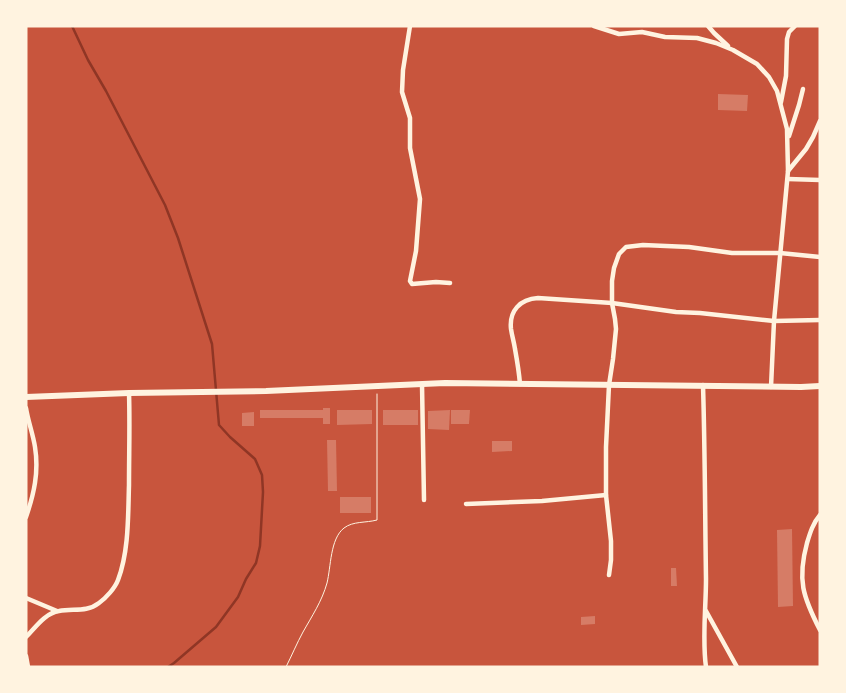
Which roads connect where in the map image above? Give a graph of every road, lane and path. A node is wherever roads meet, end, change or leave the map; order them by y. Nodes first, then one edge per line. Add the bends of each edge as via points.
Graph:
1 (594, 26) edge
2 (708, 26) edge
3 (795, 26) edge
4 (410, 27) edge
5 (733, 50) junction
6 (804, 89) dead end
7 (780, 104) junction
8 (820, 121) edge
9 (788, 140) junction
10 (788, 171) junction
11 (788, 179) junction
12 (820, 180) edge
13 (780, 254) junction
14 (820, 257) edge
15 (450, 283) dead end
16 (612, 303) junction
17 (774, 320) junction
18 (820, 320) edge
19 (422, 384) junction
20 (520, 384) junction
21 (376, 385) junction
22 (608, 385) junction
23 (703, 385) junction
24 (820, 386) edge
25 (771, 387) junction
26 (128, 392) junction
27 (26, 397) edge
28 (26, 408) edge
29 (606, 495) junction
30 (424, 500) dead end
31 (466, 504) dead end
32 (820, 514) edge
33 (26, 517) edge
34 (609, 575) dead end
35 (26, 598) edge
36 (706, 610) junction
37 (57, 611) junction
38 (820, 630) edge
39 (26, 637) edge
40 (26, 656) edge
41 (28, 667) edge
42 (286, 667) edge
43 (706, 667) edge
44 (738, 667) edge

1 - 5 street via 619,34 642,32 697,38
2 - 5 street
3 - 7 street via 787,39 786,76
4 - 15 street via 402,92 410,118 410,154 420,199 410,281 412,284
5 - 7 street via 757,64 769,77
6 - 9 street
7 - 9 street
8 - 10 street via 806,149
9 - 10 street
10 - 11 street
11 - 12 street
11 - 13 street
13 - 14 street
13 - 16 street via 732,253 689,247 626,247 615,263
13 - 17 street
16 - 17 street
16 - 20 street via 538,298 523,301 511,321
16 - 22 street via 616,330
17 - 18 street
17 - 25 street
19 - 20 main road
19 - 21 main road
19 - 30 street
20 - 22 main road
21 - 26 main road via 266,391
21 - 42 path via 377,520 349,525 339,533 322,598
22 - 23 main road
22 - 29 street
23 - 25 main road
23 - 36 street
24 - 25 main road
26 - 27 main road
26 - 37 street via 128,528 119,576 113,589 92,608
28 - 33 street via 37,463 36,482
29 - 31 street
29 - 34 street via 611,541
32 - 38 street via 810,530 802,560 805,597
35 - 37 street
36 - 43 street
36 - 44 street
37 - 39 street
40 - 41 street

